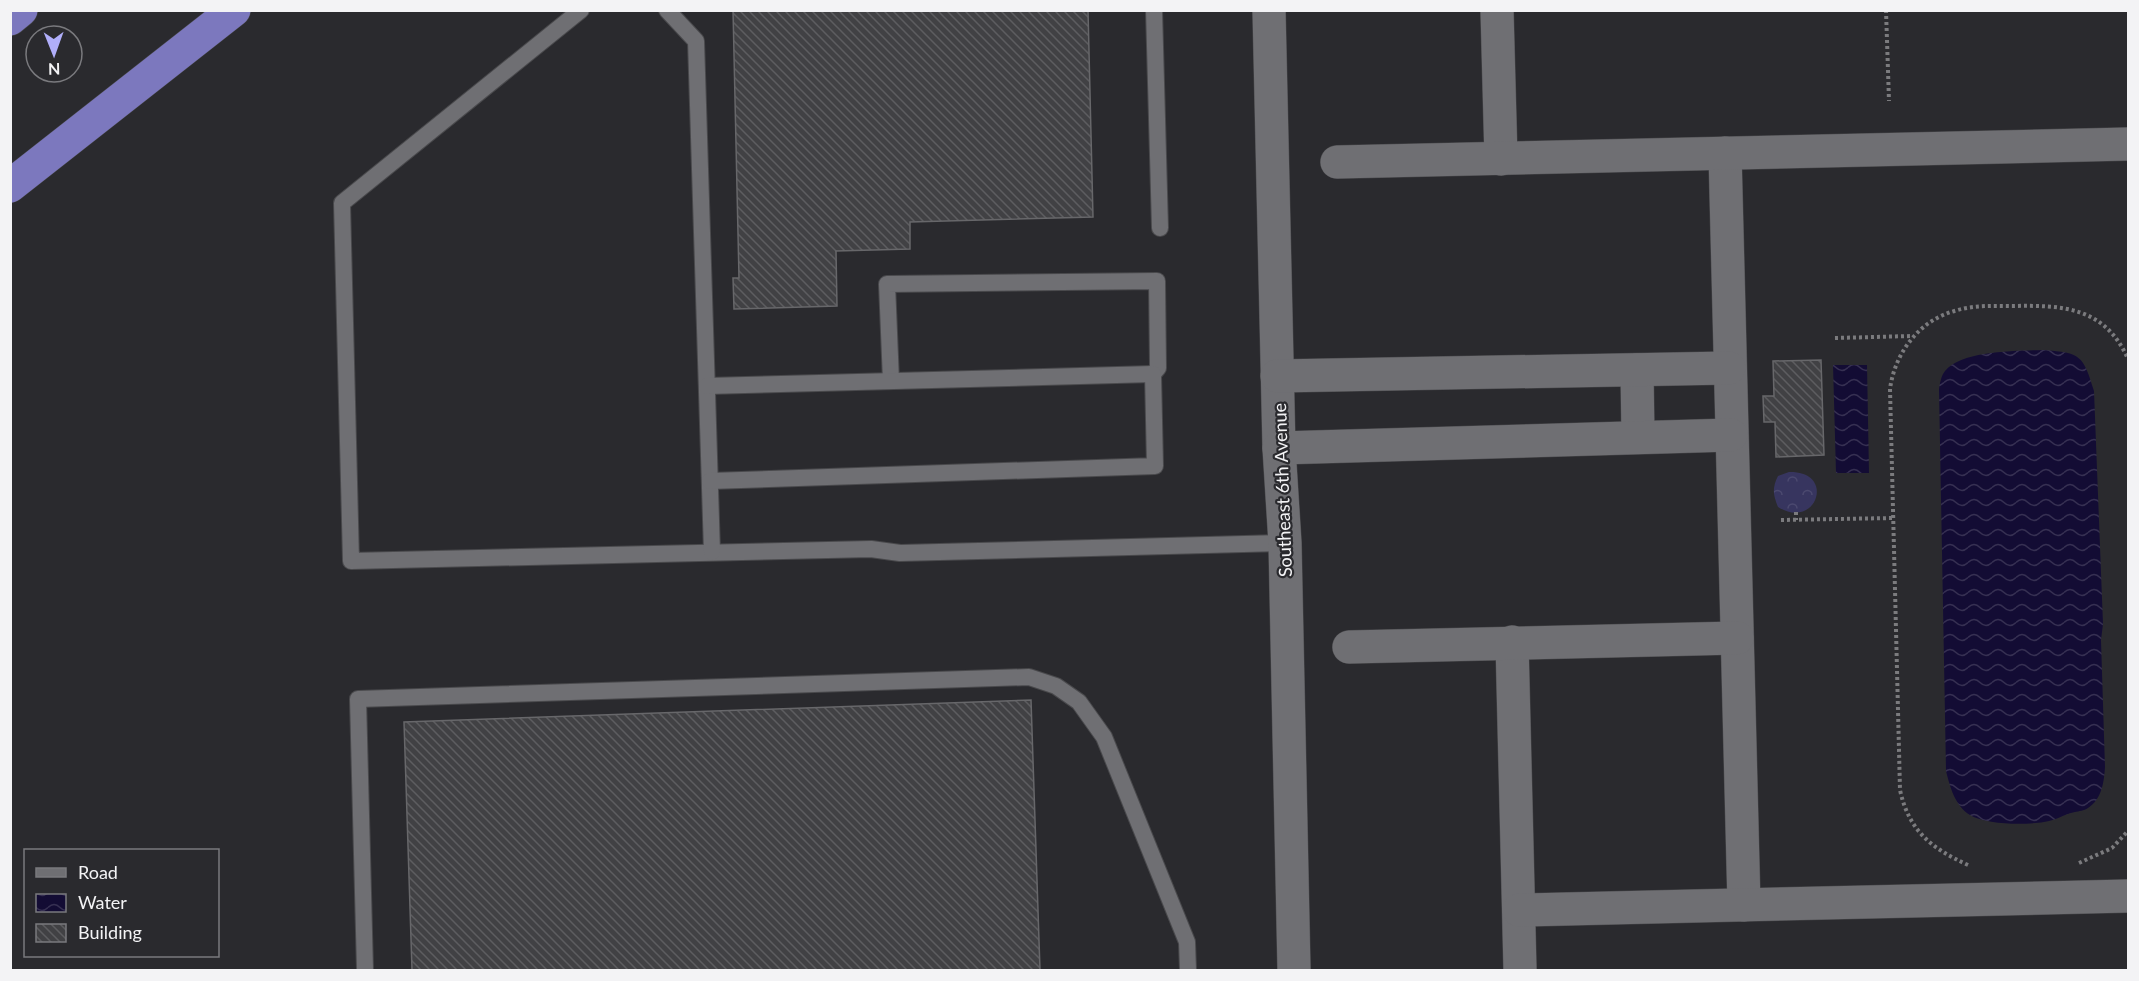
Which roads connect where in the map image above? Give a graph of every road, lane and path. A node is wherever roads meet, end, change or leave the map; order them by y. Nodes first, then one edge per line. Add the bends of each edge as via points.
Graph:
1 (21, 10) edge
2 (234, 10) edge
3 (581, 10) edge
4 (667, 10) edge
5 (1154, 10) edge
6 (1269, 10) edge
7 (1497, 10) edge
8 (1886, 10) edge
9 (10, 18) edge
10 (1888, 101) dead end
11 (2128, 144) edge
12 (1725, 153) junction
13 (1501, 159) junction
14 (1337, 162) dead end
15 (10, 186) edge
16 (1160, 228) dead end
17 (1913, 336) junction
18 (1835, 338) dead end
19 (2128, 359) edge
20 (1729, 368) junction
21 (1637, 370) junction
22 (1153, 374) junction
23 (1277, 376) junction
24 (891, 381) junction
25 (707, 386) junction
26 (1731, 435) junction
27 (1638, 437) junction
28 (1279, 448) junction
29 (710, 481) junction
30 (1796, 512) dead end
31 (1893, 518) junction
32 (1781, 520) dead end
33 (1796, 520) junction
34 (1285, 543) junction
35 (712, 552) junction
36 (1737, 638) junction
37 (1512, 642) junction
38 (1349, 647) dead end
39 (2128, 831) edge
40 (2073, 864) dead end
41 (1970, 866) dead end
42 (2128, 896) edge
43 (1744, 905) junction
44 (1519, 910) junction
45 (365, 970) edge
46 (1188, 970) edge
47 (1294, 970) edge
48 (1520, 970) edge

1 - 9 highway
2 - 15 highway
3 - 35 lane via 342,203 351,561
4 - 25 lane via 696,41
5 - 16 lane
6 - 23 street, Southeast 6th Avenue
7 - 13 street
8 - 10 path
11 - 12 street
12 - 13 street
12 - 20 street
13 - 14 street
17 - 18 path
17 - 19 path via 1930,322 1959,309 2050,305 2077,310 2102,323
17 - 31 path via 1896,364 1890,389
20 - 21 street
20 - 26 street
21 - 23 street
21 - 27 street
22 - 24 lane
22 - 24 lane via 1158,368 1157,281 887,284
22 - 29 lane via 1155,466
23 - 28 street, Southeast 6th Avenue
24 - 25 lane
25 - 29 lane
26 - 27 street
26 - 36 street
27 - 28 street
28 - 34 street, Southeast 6th Avenue
29 - 35 lane
30 - 33 path
31 - 33 path
31 - 41 path via 1900,790 1905,810 1923,838
32 - 33 path
34 - 35 lane via 900,553 871,549
34 - 47 street, Southeast 6th Avenue
36 - 37 street
36 - 43 street
37 - 38 street
37 - 44 street
39 - 40 path via 2112,848
42 - 43 street
43 - 44 street
44 - 48 street
45 - 46 lane via 358,699 1029,677 1056,686 1079,702 1104,736 1187,942

